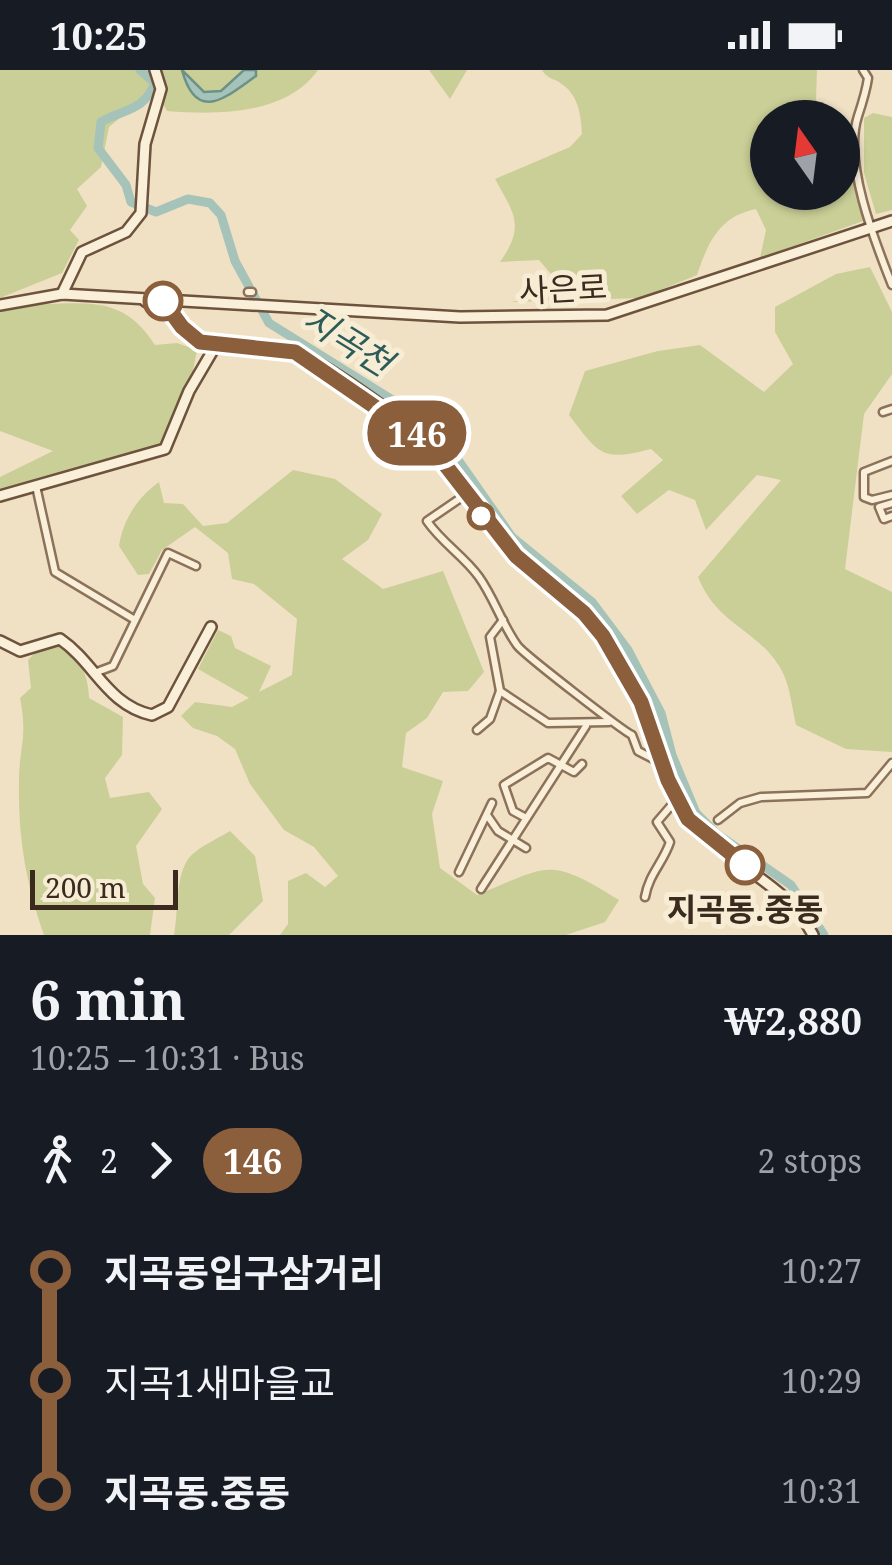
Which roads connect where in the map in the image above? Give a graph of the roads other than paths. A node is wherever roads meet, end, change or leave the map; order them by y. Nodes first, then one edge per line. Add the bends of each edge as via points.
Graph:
1 (156, 70) edge
2 (864, 70) edge
3 (892, 222) edge
4 (870, 228) junction
5 (892, 285) edge
6 (62, 294) junction
7 (143, 300) junction
8 (163, 301) junction
9 (200, 304) junction
10 (0, 305) edge
11 (176, 320) junction
12 (187, 332) junction
13 (216, 344) junction
14 (892, 409) edge
15 (882, 412) dead end
16 (892, 462) edge
17 (36, 486) junction
18 (464, 495) junction
19 (892, 495) edge
20 (0, 496) edge
21 (892, 503) edge
22 (892, 516) edge
23 (196, 566) dead end
24 (135, 620) junction
25 (502, 620) junction
26 (211, 627) dead end
27 (0, 641) edge
28 (96, 672) junction
29 (500, 691) junction
30 (610, 722) junction
31 (586, 726) junction
32 (477, 730) dead end
33 (662, 763) junction
34 (892, 763) edge
35 (582, 764) dead end
36 (562, 766) junction
37 (677, 799) junction
38 (492, 803) dead end
39 (487, 815) junction
40 (526, 818) junction
41 (718, 820) dead end
42 (511, 841) junction
43 (526, 848) dead end
44 (459, 872) dead end
45 (482, 888) dead end
46 (645, 897) dead end
47 (813, 935) edge

1 - 6 street via 161,88 146,144 141,213 126,232 82,252
2 - 4 street via 856,152
3 - 4 street, 사은로
4 - 5 street
4 - 9 street, 사은로 via 607,315 460,317
6 - 7 street
6 - 10 street
7 - 8 street
7 - 11 street
8 - 9 street
8 - 11 street
9 - 12 street via 188,314
11 - 12 street
12 - 13 street
13 - 17 street via 165,449
13 - 18 street via 272,346 310,360 416,432
14 - 15 street
16 - 19 street via 864,472 864,497
17 - 20 street
17 - 24 street via 56,572
18 - 25 street via 427,520 442,544 478,574
18 - 33 street via 516,556 603,636 641,702
21 - 22 street via 879,507 884,519
23 - 24 street via 168,553
24 - 28 street via 113,666
25 - 29 street via 490,637
25 - 30 street via 518,648
26 - 28 street via 168,707 152,715 128,708 103,688
27 - 28 street via 20,652 60,638
29 - 31 street via 548,723
29 - 32 street via 490,719
30 - 31 street
30 - 33 street via 632,735 638,751
31 - 36 street
33 - 37 street
34 - 41 street via 867,793 761,797
35 - 36 street via 574,772
36 - 40 street
36 - 40 street via 548,758 504,786 513,811
37 - 46 street via 658,822 670,845 650,874
37 - 47 street via 720,848 776,886
38 - 39 street
39 - 42 street
39 - 44 street
40 - 42 street
42 - 43 street
42 - 45 street

